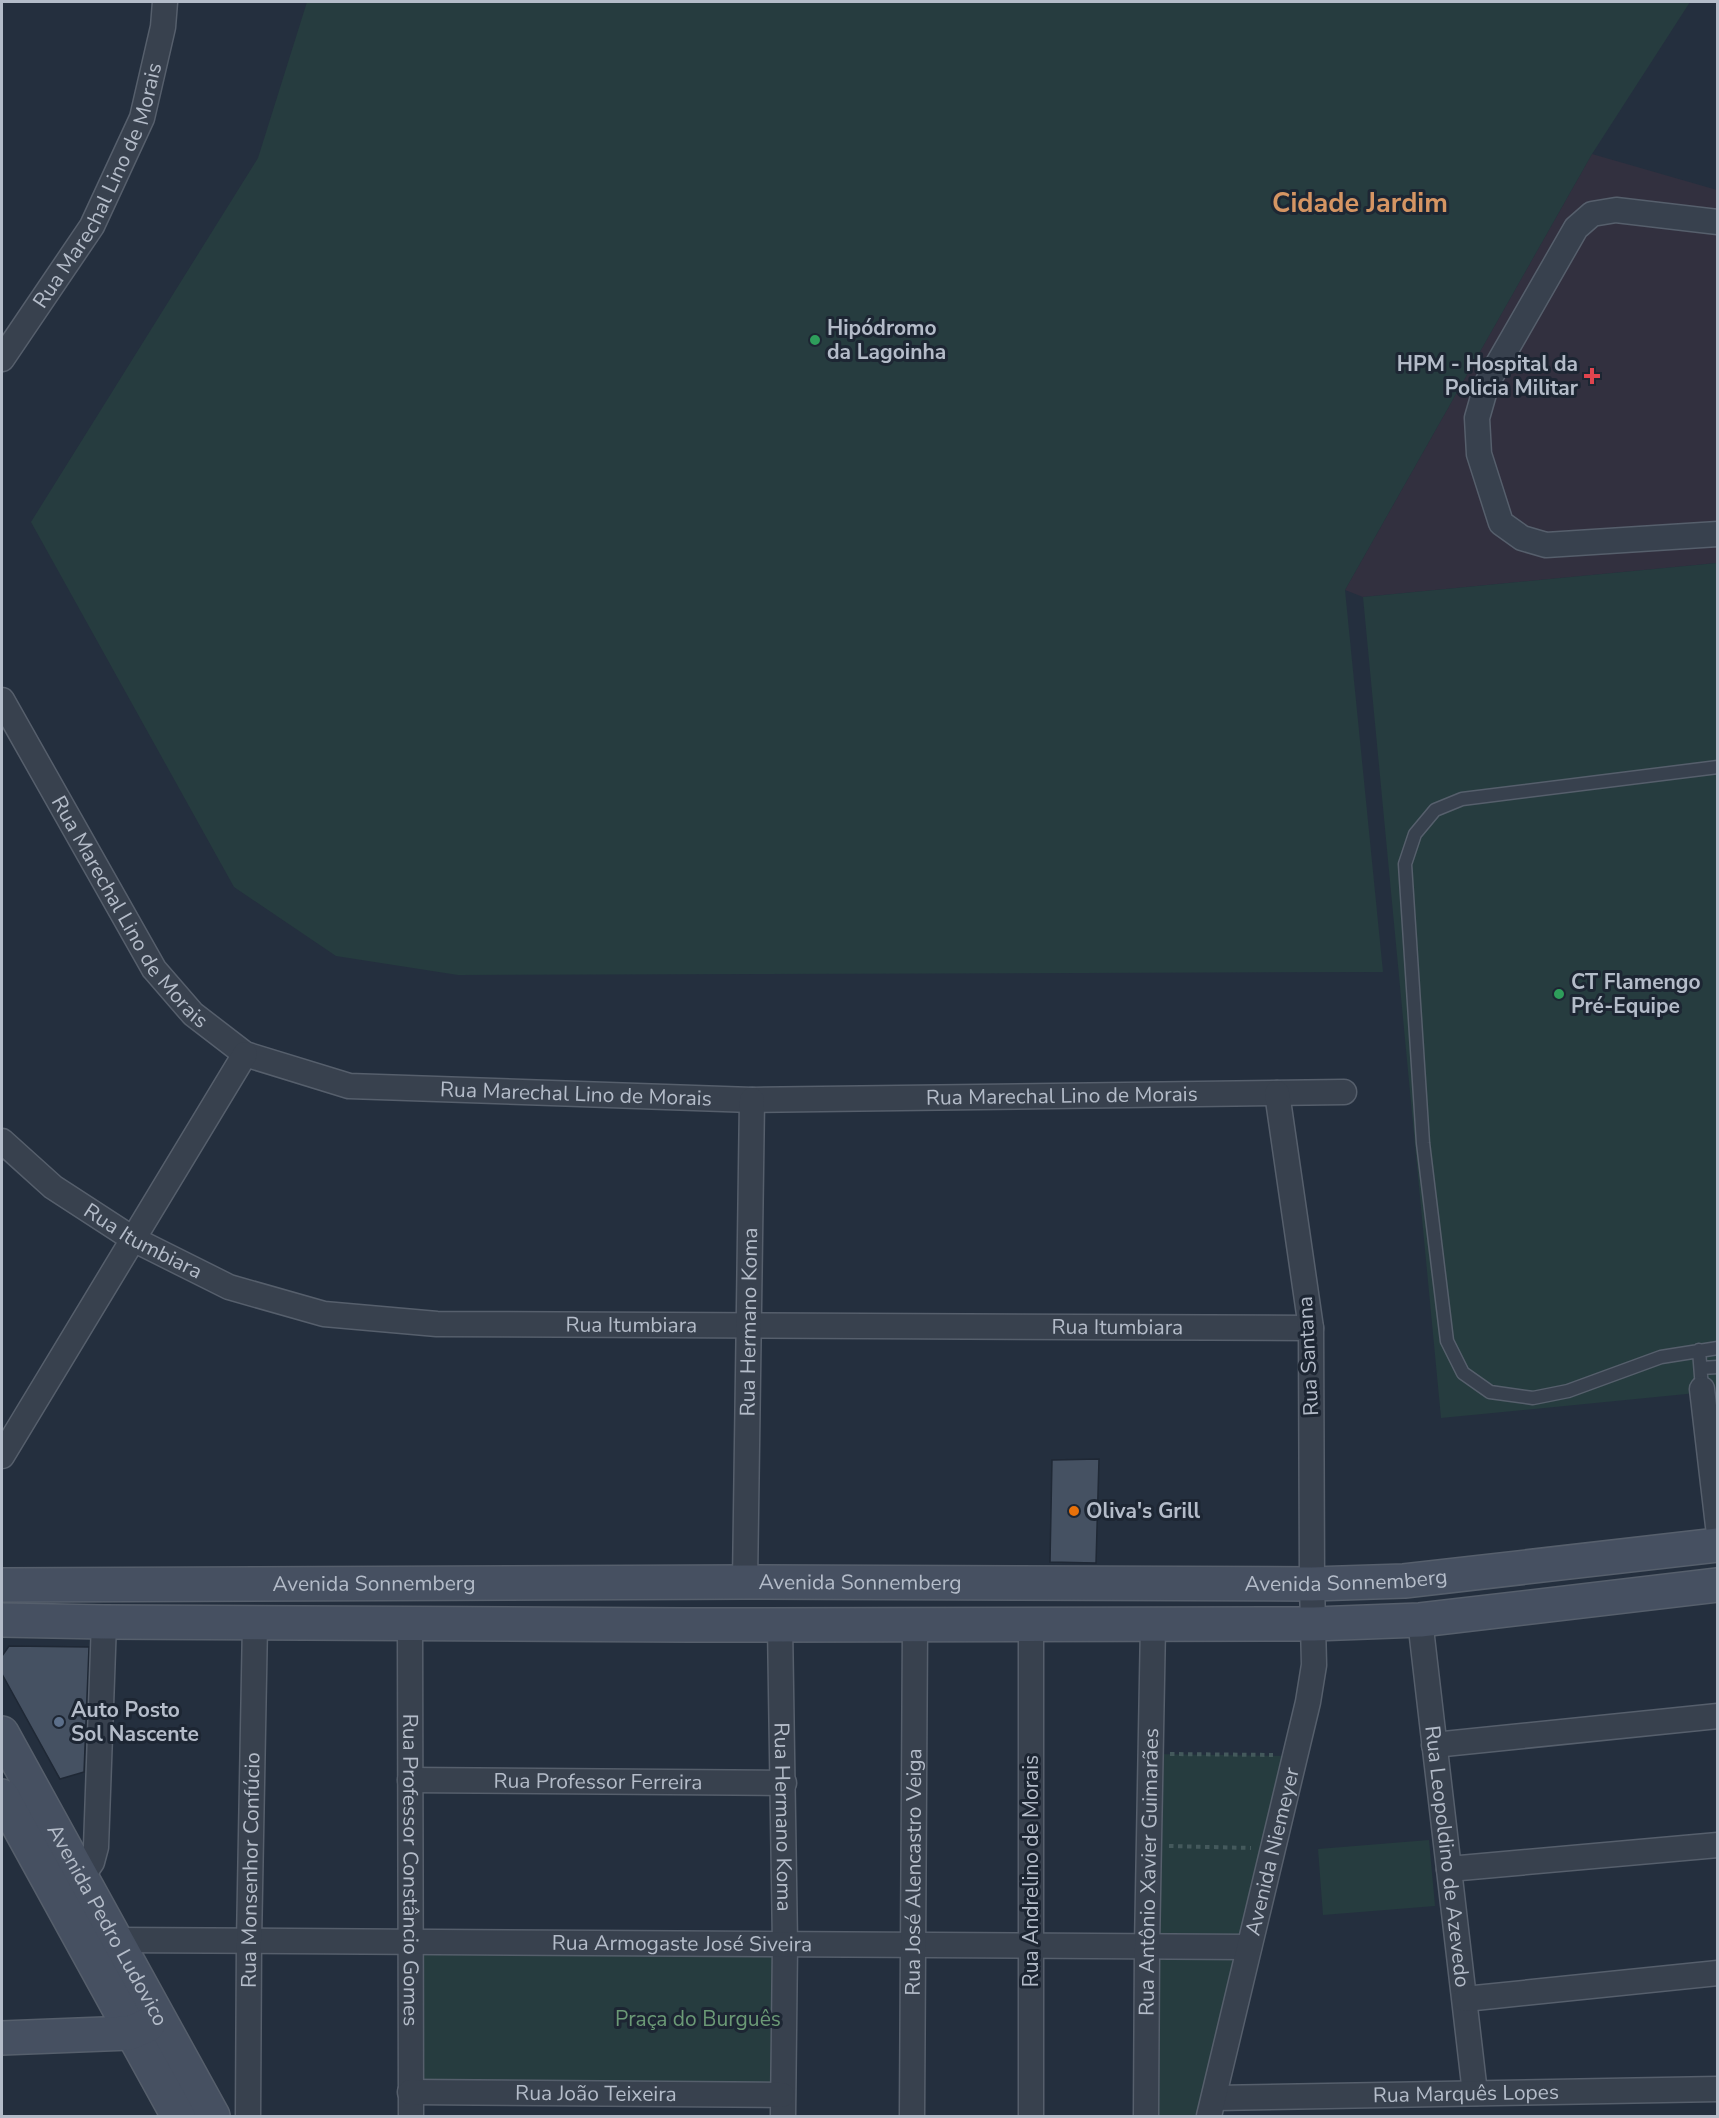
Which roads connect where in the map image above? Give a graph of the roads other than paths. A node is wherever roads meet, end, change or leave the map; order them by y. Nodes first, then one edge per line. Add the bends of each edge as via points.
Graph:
1 (165, 2) edge
2 (1718, 222) edge
3 (2, 358) edge
4 (1718, 534) edge
5 (2, 700) edge
6 (1718, 767) edge
7 (245, 1054) junction
8 (1344, 1092) dead end
9 (1277, 1093) junction
10 (752, 1100) junction
11 (2, 1141) edge
12 (133, 1239) junction
13 (748, 1325) junction
14 (1311, 1328) junction
15 (1718, 1348) edge
16 (1699, 1350) junction
17 (1718, 1367) edge
18 (1702, 1379) junction
19 (2, 1456) edge
20 (1718, 1526) edge
21 (1718, 1545) edge
22 (745, 1582) junction
23 (1312, 1584) junction
24 (2, 1585) edge
25 (1718, 1585) edge
26 (2, 1620) edge
27 (1420, 1620) junction
28 (104, 1622) junction
29 (255, 1623) junction
30 (410, 1624) junction
31 (1314, 1624) junction
32 (780, 1625) junction
33 (915, 1625) junction
34 (1031, 1626) junction
35 (1153, 1626) junction
36 (1718, 1716) edge
37 (2, 1733) edge
38 (1434, 1745) junction
39 (410, 1780) junction
40 (784, 1783) junction
41 (2, 1796) edge
42 (1718, 1845) edge
43 (1449, 1869) junction
44 (81, 1878) junction
45 (115, 1940) junction
46 (411, 1941) junction
47 (249, 1942) junction
48 (785, 1944) junction
49 (912, 1944) junction
50 (1031, 1944) junction
51 (1147, 1947) junction
52 (1249, 1947) junction
53 (1718, 1973) edge
54 (1465, 1999) junction
55 (144, 2026) junction
56 (2, 2038) edge
57 (1718, 2089) edge
58 (411, 2092) junction
59 (1475, 2093) junction
60 (782, 2106) edge
61 (1212, 2107) edge
62 (178, 2116) edge
63 (213, 2116) edge
64 (248, 2116) edge
65 (411, 2116) edge
66 (912, 2116) edge
67 (1031, 2116) edge
68 (1146, 2116) edge

1 - 3 street, Rua Marechal Lino de Morais via 142,118 92,226
2 - 4 street via 1616,210 1592,214 1576,228 1487,383 1477,418 1479,454 1501,523 1522,538 1546,545
5 - 7 street, Rua Marechal Lino de Morais via 154,969 193,1014
6 - 16 lane via 1462,799 1436,810 1415,834 1405,864 1423,1143 1447,1341 1463,1373 1490,1392 1533,1398 1568,1391 1661,1357
7 - 10 street, Rua Marechal Lino de Morais via 349,1086
7 - 12 street
8 - 9 street, Rua Marechal Lino de Morais
9 - 10 street, Rua Marechal Lino de Morais
9 - 14 street, Rua Santana
10 - 13 street, Rua Hermano Koma
11 - 12 street, Rua Itumbiara via 53,1187
12 - 13 street, Rua Itumbiara via 229,1287 324,1314 437,1324
12 - 19 street
13 - 14 street, Rua Itumbiara
13 - 22 street, Rua Hermano Koma
14 - 23 street, Rua Santana
15 - 16 lane
16 - 18 lane
17 - 18 lane
18 - 20 street
21 - 23 street, Avenida Sonnemberg via 1404,1581
22 - 23 street, Avenida Sonnemberg
22 - 24 street, Avenida Sonnemberg
23 - 31 street, Avenida Niemeyer
25 - 27 street, Avenida Sonnemberg
26 - 28 street, Avenida Sonnemberg
27 - 31 street, Avenida Sonnemberg
27 - 38 street, Rua Leopoldino de Azevedo
28 - 29 street, Avenida Sonnemberg
28 - 44 street via 96,1847
29 - 30 street, Avenida Sonnemberg
29 - 47 street, Rua Monsenhor Confúcio
30 - 32 street, Avenida Sonnemberg
30 - 39 street, Rua Professor Constâncio Gomes
31 - 35 street, Avenida Sonnemberg
31 - 52 street, Avenida Niemeyer via 1314,1665 1308,1702
32 - 33 street, Avenida Sonnemberg
32 - 40 street, Rua Hermano Koma
33 - 34 street, Avenida Sonnemberg
33 - 49 street, Rua José Alencastro Veiga
34 - 35 street, Avenida Sonnemberg
34 - 50 street, Rua Andrelino de Morais
35 - 51 street, Rua Antônio Xavier Guimarães
36 - 38 street
37 - 44 street, Avenida Pedro Ludovico
38 - 43 street, Rua Leopoldino de Azevedo
39 - 40 street, Rua Professor Ferreira
39 - 46 street, Rua Professor Constâncio Gomes
40 - 48 street, Rua Hermano Koma
41 - 55 street, Avenida Pedro Ludovico via 100,1974
42 - 43 street
43 - 54 street, Rua Leopoldino de Azevedo
44 - 45 street, Avenida Pedro Ludovico
45 - 47 street, Rua Armogaste José Siveira
45 - 55 street, Avenida Pedro Ludovico
46 - 47 street, Rua Armogaste José Siveira
46 - 48 street, Rua Armogaste José Siveira
46 - 58 street, Rua Professor Constâncio Gomes
47 - 64 street, Rua Monsenhor Confúcio
48 - 49 street, Rua Armogaste José Siveira
48 - 60 street, Rua Hermano Koma
49 - 50 street, Rua Armogaste José Siveira
49 - 66 street, Rua José Alencastro Veiga
50 - 51 street, Rua Armogaste José Siveira
50 - 67 street, Rua Andrelino de Morais
51 - 52 street, Rua Armogaste José Siveira
51 - 68 street, Rua Antônio Xavier Guimarães
52 - 61 street, Avenida Niemeyer
53 - 54 street
54 - 59 street, Rua Leopoldino de Azevedo
55 - 56 street
55 - 62 street, Avenida Pedro Ludovico
55 - 63 street, Avenida Pedro Ludovico
57 - 59 street, Rua Marquês Lopes
58 - 60 street, Rua João Teixeira
58 - 65 street, Rua Professor Constâncio Gomes
59 - 61 street, Rua Marquês Lopes

